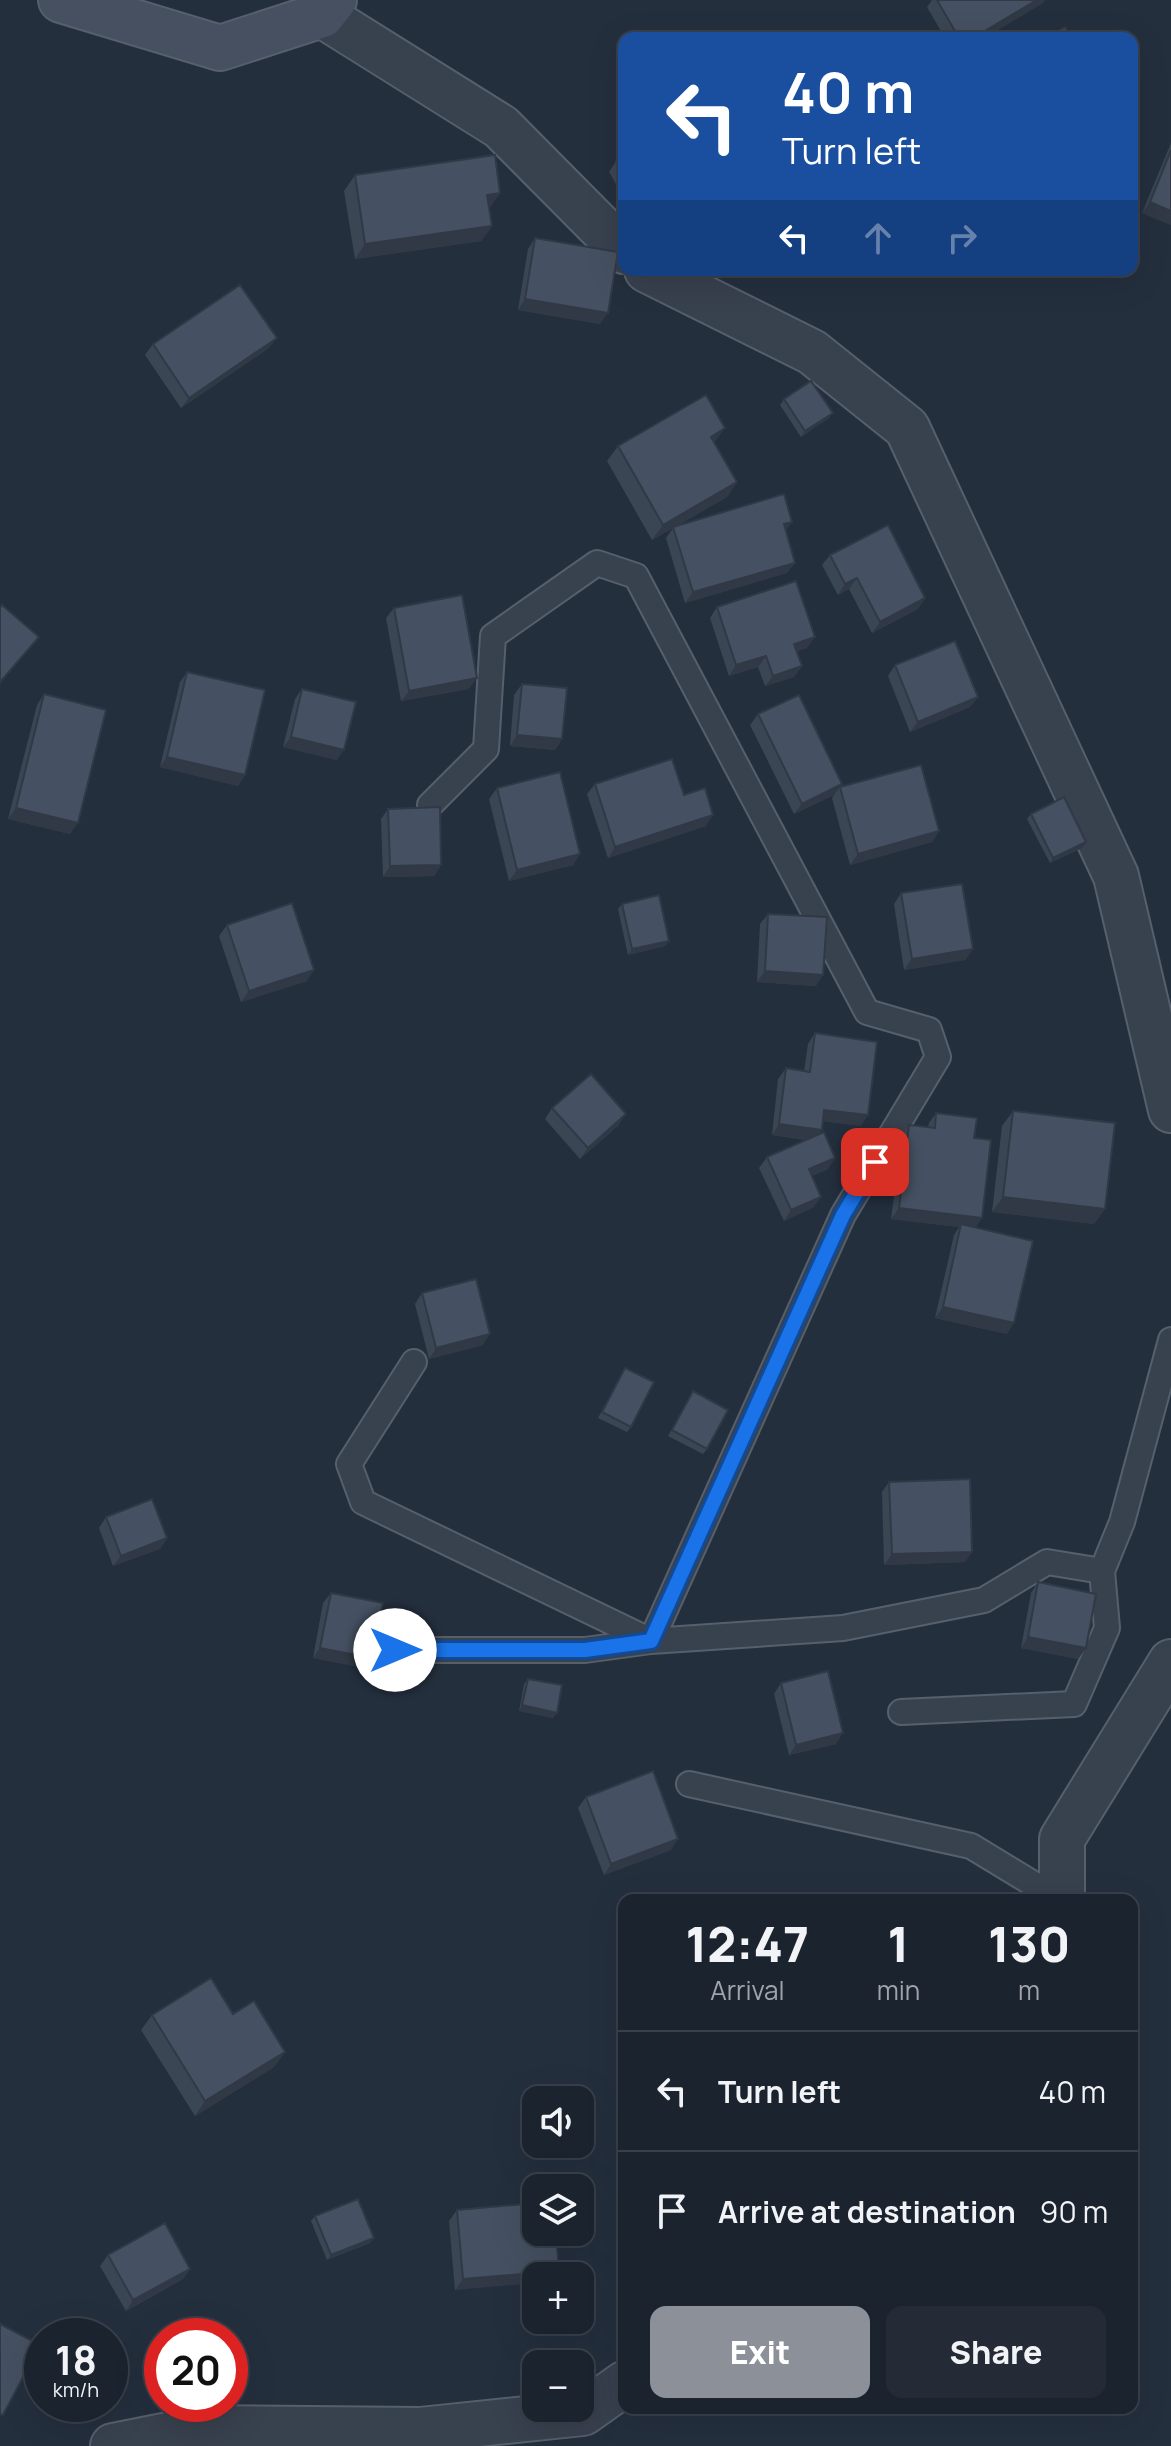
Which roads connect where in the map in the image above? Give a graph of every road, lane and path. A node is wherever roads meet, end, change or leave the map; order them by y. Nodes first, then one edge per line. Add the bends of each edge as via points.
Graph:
1 (61, 0) edge
2 (328, 8) edge
3 (618, 245) edge
4 (659, 276) edge
5 (430, 805) edge
6 (1171, 1110) edge
7 (1171, 1340) edge
8 (414, 1362) dead end
9 (1102, 1571) junction
10 (651, 1641) junction
11 (395, 1650) dead end
12 (1171, 1662) edge
13 (901, 1712) dead end
14 (689, 1784) dead end
15 (1051, 1894) edge
16 (1061, 1894) edge
17 (618, 2388) edge
18 (423, 2438) edge
19 (113, 2446) edge

1 - 2 street via 220,48
2 - 3 street via 501,127
4 - 6 street via 812,352 907,428 1116,876
5 - 10 lane via 486,749 493,636 597,563 636,576 867,1012 929,1030 938,1057 843,1215
7 - 9 lane via 1122,1522
8 - 10 lane via 349,1464 363,1502
9 - 10 lane via 1047,1562 984,1600 843,1628
9 - 13 lane via 1107,1628 1074,1704
10 - 11 lane via 585,1650
12 - 16 street via 1062,1839
14 - 15 lane via 971,1846
17 - 18 street via 583,2413
18 - 19 street via 203,2428

